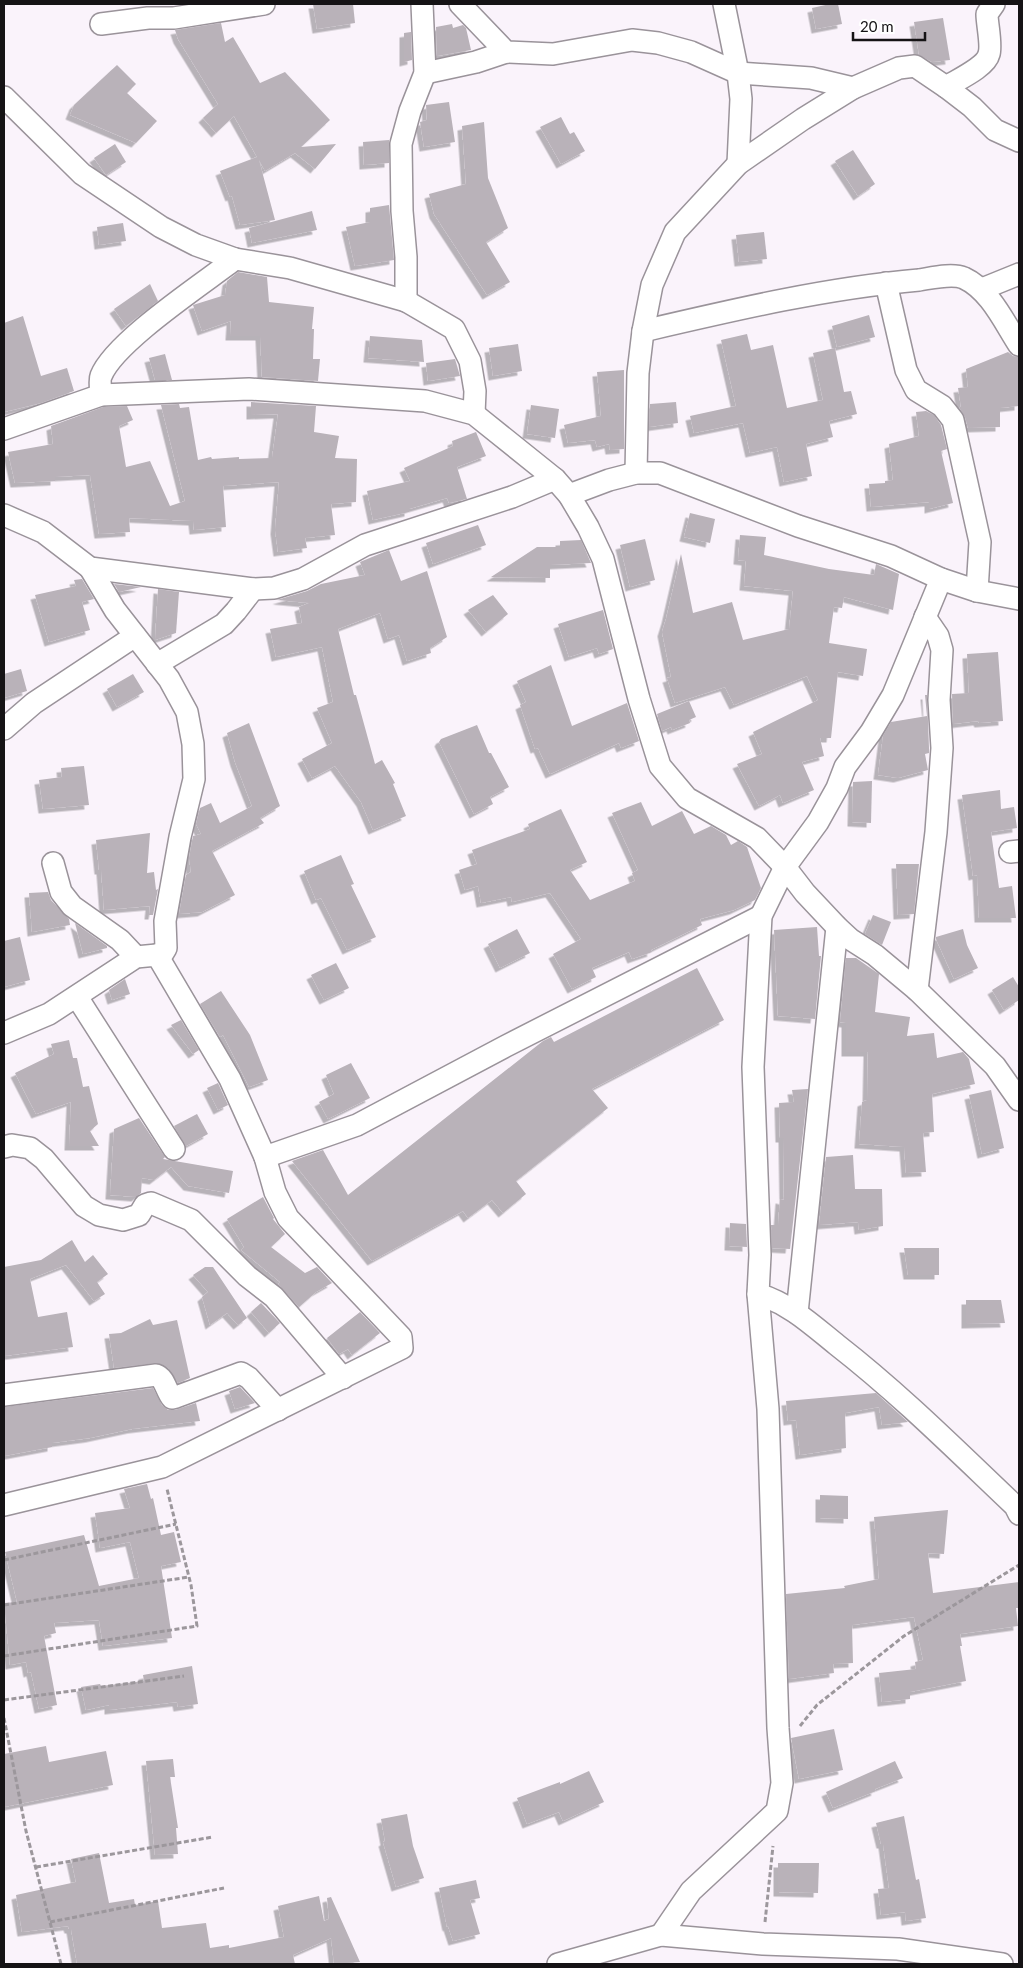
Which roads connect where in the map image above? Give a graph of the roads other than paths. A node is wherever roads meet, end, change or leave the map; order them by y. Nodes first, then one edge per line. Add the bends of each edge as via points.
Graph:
1 (264, 4) edge
2 (422, 4) edge
3 (460, 4) edge
4 (724, 4) edge
5 (994, 4) edge
6 (101, 24) dead end
7 (506, 52) junction
8 (425, 72) junction
9 (738, 73) junction
10 (946, 87) junction
11 (853, 88) junction
12 (4, 97) edge
13 (1019, 142) edge
14 (738, 164) junction
15 (235, 259) junction
16 (1019, 274) edge
17 (886, 283) junction
18 (982, 289) junction
19 (406, 301) junction
20 (642, 331) junction
21 (1019, 345) edge
22 (101, 395) junction
23 (474, 414) junction
24 (4, 429) edge
25 (636, 472) junction
26 (555, 479) junction
27 (569, 495) junction
28 (4, 515) edge
29 (90, 568) junction
30 (942, 579) junction
31 (253, 589) junction
32 (977, 591) junction
33 (1019, 599) edge
34 (925, 617) junction
35 (135, 636) junction
36 (157, 664) junction
37 (4, 729) edge
38 (53, 863) dead end
39 (785, 867) junction
40 (761, 916) junction
41 (838, 927) junction
42 (147, 956) junction
43 (917, 990) junction
44 (77, 996) junction
45 (4, 1033) edge
46 (1019, 1100) edge
47 (4, 1147) edge
48 (174, 1149) dead end
49 (265, 1157) junction
50 (758, 1294) junction
51 (797, 1313) junction
52 (343, 1378) junction
53 (4, 1395) edge
54 (278, 1410) junction
55 (4, 1505) edge
56 (1019, 1514) edge
57 (660, 1935) junction
58 (558, 1964) edge
59 (1002, 1964) edge

1 - 6 street via 174,18
2 - 8 street
3 - 7 street
4 - 9 street
5 - 10 street via 986,14 990,53 985,61
7 - 8 street via 476,62
7 - 9 street via 553,54 632,40 692,52
8 - 19 street via 401,144
9 - 11 street via 811,78
9 - 14 street via 741,99
10 - 11 street via 915,66 899,68
10 - 13 street via 996,130
11 - 14 street
12 - 15 street via 82,174 161,227 196,245
14 - 20 street via 676,232 652,285
15 - 19 street via 290,268
15 - 22 street via 145,327 113,357 101,377
16 - 18 street
17 - 18 street via 963,278
17 - 20 street via 735,309
17 - 32 street via 906,370 916,390 942,406 953,420 980,542
18 - 21 street
19 - 23 street via 454,329 470,362 475,391
20 - 25 street
22 - 23 street via 249,389 425,401
22 - 24 street
23 - 26 street
25 - 27 street
25 - 30 street via 660,474 798,526 891,556
26 - 27 street
26 - 31 street via 512,497 365,545 303,578 274,588
27 - 39 street via 603,559 660,766 687,798 757,838
28 - 29 street via 43,532
29 - 31 street
29 - 35 street
30 - 32 street
30 - 34 street
31 - 36 street via 224,624
32 - 33 street
34 - 39 street via 893,695 845,766 818,822
34 - 43 street via 938,636 942,650 939,700 942,748 936,832
35 - 36 street
35 - 37 street via 34,703
36 - 42 street via 187,712 193,744 194,779 164,921 166,948 163,953
38 - 42 street via 61,892 72,906
39 - 40 street
39 - 41 street
40 - 49 street via 357,1125
40 - 50 street via 753,1068 760,1255
41 - 43 street
41 - 51 street
42 - 44 street via 114,970
42 - 49 street via 230,1079
43 - 46 street via 995,1066
44 - 45 street via 49,1014
44 - 48 street
47 - 52 street via 30,1148 44,1159 84,1206 99,1215 123,1220 139,1215 145,1205 152,1203 191,1220 246,1276 274,1298
49 - 52 street via 275,1192 288,1218 401,1337 402,1348
50 - 51 street
50 - 57 street via 768,1409 782,1783 777,1811 691,1891
51 - 56 street via 881,1380 1015,1506
52 - 54 street
53 - 54 street via 156,1375 162,1378 172,1398 241,1373
54 - 55 street via 162,1467
57 - 58 street
57 - 59 street via 763,1944 898,1949

